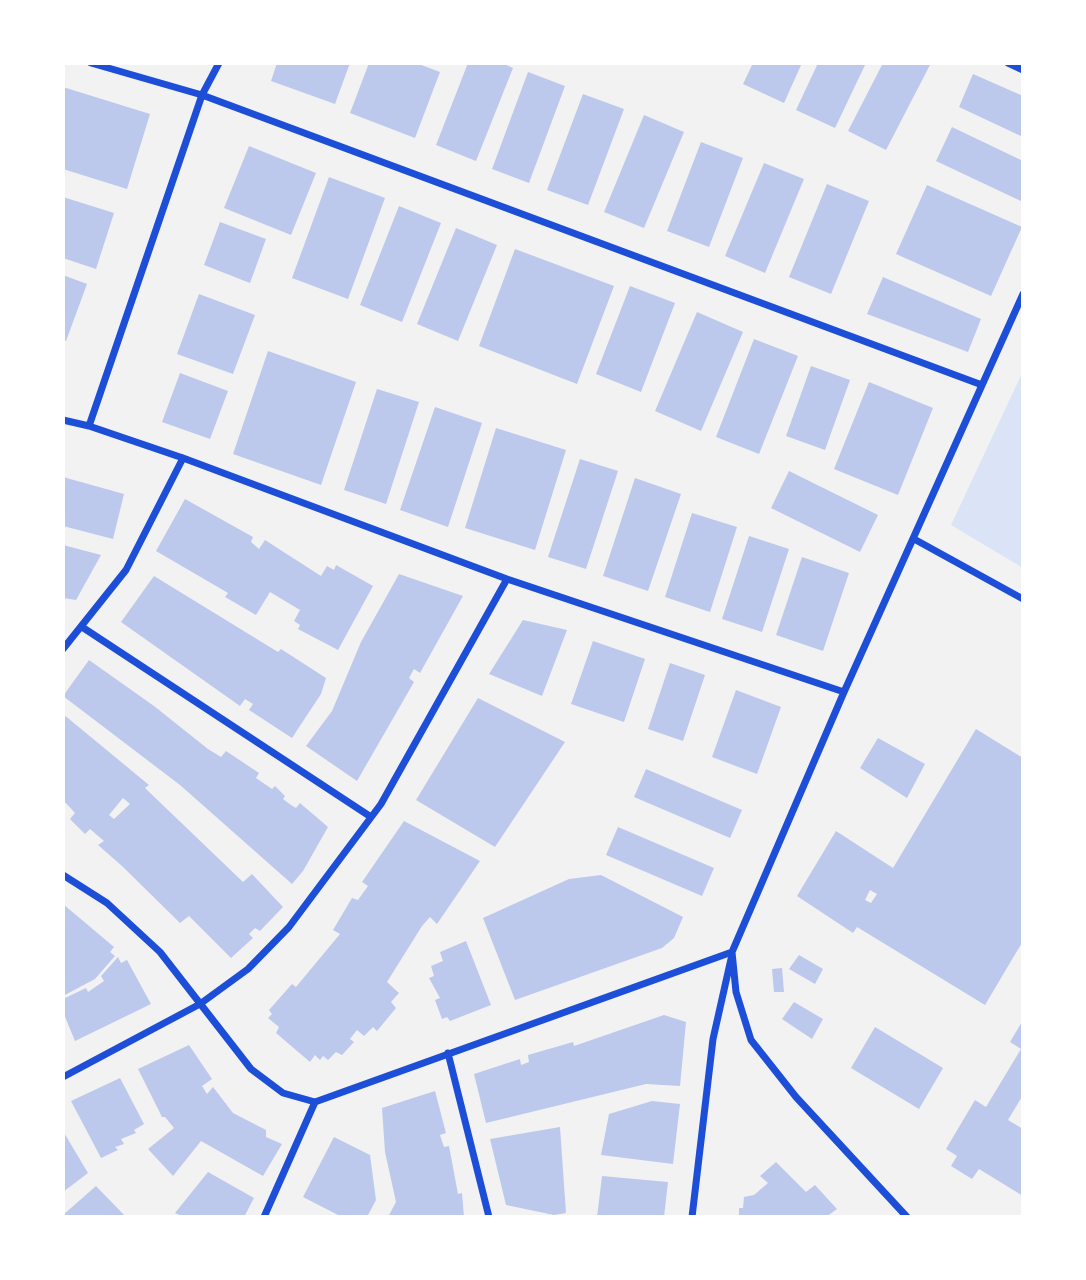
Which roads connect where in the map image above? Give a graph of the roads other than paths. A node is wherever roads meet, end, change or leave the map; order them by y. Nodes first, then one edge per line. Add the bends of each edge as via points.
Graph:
1 (91, 63) edge
2 (219, 63) edge
3 (1008, 63) edge
4 (1023, 70) edge
5 (202, 95) junction
6 (1023, 294) edge
7 (982, 385) junction
8 (63, 419) edge
9 (89, 426) junction
10 (183, 458) junction
11 (914, 539) junction
12 (508, 579) junction
13 (1023, 599) edge
14 (82, 627) junction
15 (63, 649) edge
16 (844, 692) junction
17 (371, 817) junction
18 (63, 875) edge
19 (732, 952) junction
20 (200, 1004) junction
21 (448, 1053) junction
22 (63, 1077) edge
23 (315, 1102) junction
24 (264, 1217) edge
25 (489, 1217) edge
26 (692, 1217) edge
27 (906, 1217) edge

1 - 5 street
2 - 5 street
3 - 4 street
5 - 7 street
5 - 9 street
6 - 7 street
7 - 11 street
8 - 9 street
9 - 10 street
10 - 12 street
10 - 14 street via 126,570
11 - 13 street
11 - 16 street
12 - 16 street
12 - 17 street
14 - 15 street
14 - 17 street
16 - 19 street
17 - 20 street via 289,927 248,969
18 - 20 street via 107,903 160,953
19 - 21 street
19 - 26 street via 713,1040
19 - 27 street via 736,992 751,1040 796,1097
20 - 22 street
20 - 23 street via 251,1069 283,1093
21 - 23 street
21 - 25 street
23 - 24 street

